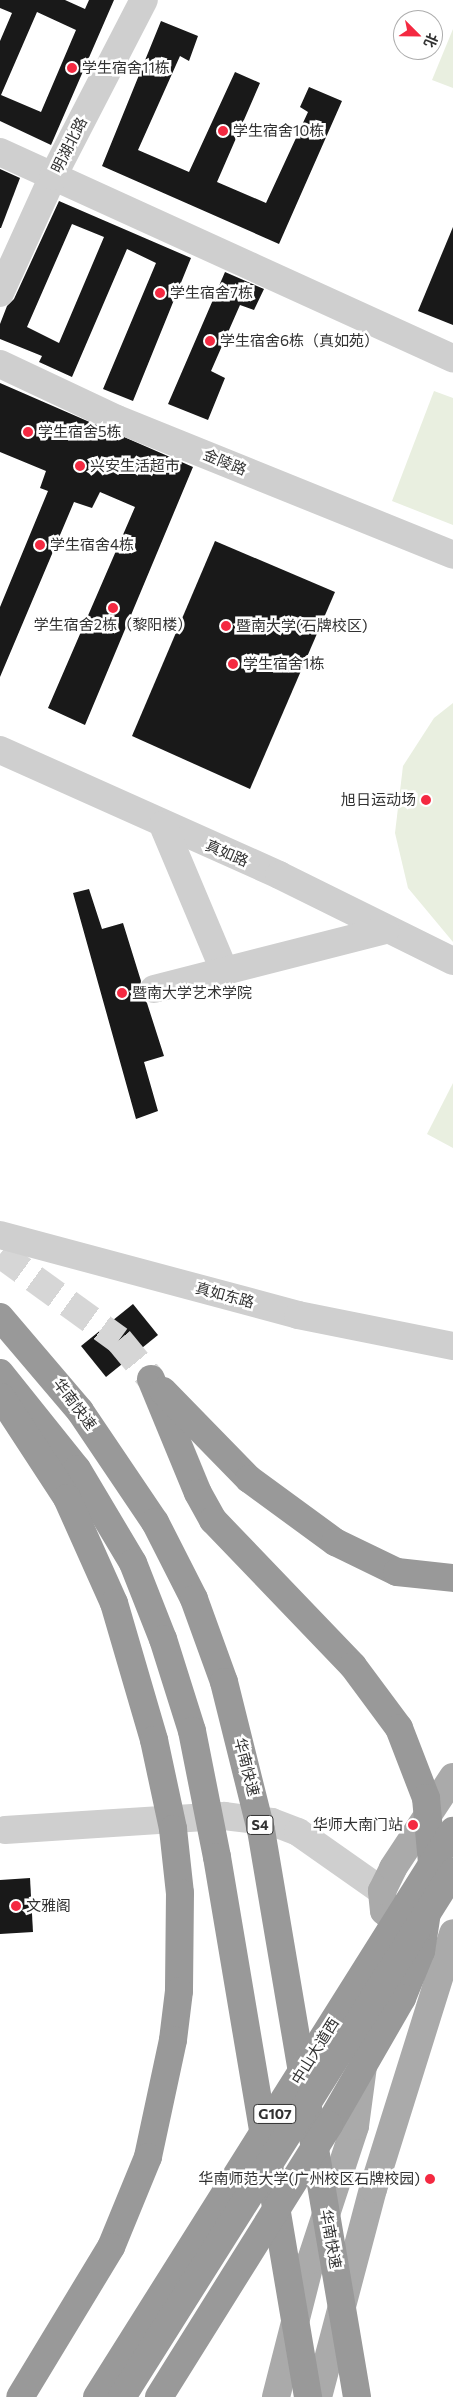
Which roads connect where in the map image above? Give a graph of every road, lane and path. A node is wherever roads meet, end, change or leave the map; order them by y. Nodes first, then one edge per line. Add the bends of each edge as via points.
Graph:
1 (144, 0) edge
2 (0, 152) edge
3 (53, 176) junction
4 (0, 293) edge
5 (453, 358) edge
6 (0, 364) edge
7 (453, 555) edge
8 (0, 750) edge
9 (163, 825) junction
10 (386, 930) junction
11 (453, 961) edge
12 (224, 970) junction
13 (154, 989) dead end
14 (0, 1235) edge
15 (0, 1317) edge
16 (453, 1346) edge
17 (0, 1373) edge
18 (0, 1396) edge
19 (453, 1578) edge
20 (453, 1777) edge
21 (5, 1830) dead end
22 (453, 1831) edge
23 (415, 1834) junction
24 (453, 1872) edge
25 (453, 1889) edge
26 (382, 1892) junction
27 (397, 1927) junction
28 (451, 1936) edge
29 (20, 2397) edge
30 (96, 2397) edge
31 (122, 2397) edge
32 (159, 2397) edge
33 (276, 2397) edge
34 (308, 2397) edge
35 (318, 2397) edge
36 (357, 2397) edge

1 - 3 street, 明湖北路
2 - 3 street
3 - 4 street, 明湖北路
3 - 5 street
6 - 7 street, 金陵路 via 118,419
8 - 9 street, 真如路
9 - 10 street, 真如路 via 279,875
9 - 12 street
10 - 11 street, 真如路
10 - 12 street
12 - 13 street
14 - 16 street, 真如东路 via 298,1315
15 - 36 highway, 华南快速 / S4 via 80,1411 155,1522 194,1599 224,1682 261,1830
17 - 34 highway via 77,1468 133,1563 190,1723 217,1857
18 - 29 highway via 67,1498 114,1603 153,1732 173,1828 180,1893 177,2007 167,2078 148,2156 111,2247
19 - 32 highway via 397,1572 335,1542 249,1479 152,1379 198,1493 213,1520 353,1666 399,1728 426,1798 433,1873 421,1951 402,1998 329,2125
20 - 23 main road
21 - 26 street via 224,1816 272,1822 298,1832
22 - 30 highway, 中山大道西 / G107
23 - 25 main road via 415,1850 423,1872 438,1886
23 - 26 main road
24 - 31 highway, 中山大道西 / G107
26 - 27 main road via 384,1910
27 - 28 main road via 417,1941
27 - 33 main road via 370,2009 355,2126 311,2260
28 - 35 main road via 373,2189

